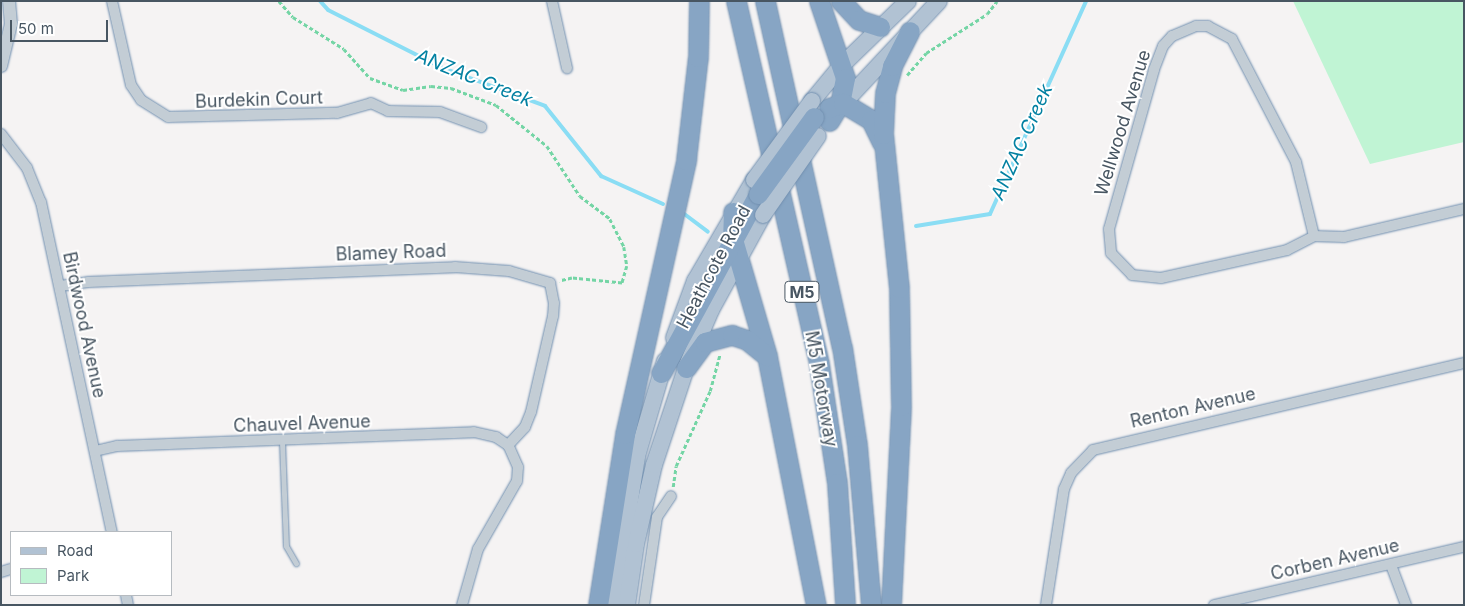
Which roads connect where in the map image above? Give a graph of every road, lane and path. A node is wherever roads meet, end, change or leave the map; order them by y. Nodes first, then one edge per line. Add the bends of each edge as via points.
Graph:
1 (10, 1) edge
2 (112, 1) edge
3 (279, 1) edge
4 (552, 1) edge
5 (700, 1) edge
6 (736, 1) edge
7 (765, 1) edge
8 (819, 1) edge
9 (841, 1) edge
10 (908, 1) edge
11 (939, 1) edge
12 (997, 1) edge
13 (880, 27) junction
14 (910, 31) junction
15 (1, 66) edge
16 (842, 66) junction
17 (567, 68) dead end
18 (905, 78) dead end
19 (841, 103) junction
20 (818, 113) junction
21 (481, 128) dead end
22 (1, 134) edge
23 (886, 156) junction
24 (756, 187) junction
25 (1464, 209) edge
26 (733, 212) junction
27 (1314, 236) junction
28 (733, 238) junction
29 (738, 259) junction
30 (550, 283) junction
31 (60, 286) junction
32 (722, 352) dead end
33 (767, 356) junction
34 (1464, 363) edge
35 (686, 368) junction
36 (661, 373) junction
37 (282, 442) junction
38 (508, 445) junction
39 (95, 451) junction
40 (671, 496) joint
41 (112, 531) edge
42 (1464, 547) edge
43 (296, 563) dead end
44 (1390, 565) junction
45 (462, 605) edge
46 (598, 605) edge
47 (613, 605) edge
48 (627, 605) edge
49 (644, 605) edge
50 (816, 605) edge
51 (845, 605) edge
52 (871, 605) edge
53 (891, 605) edge
54 (1046, 605) edge
55 (1214, 605) edge
56 (1406, 605) edge

1 - 15 street via 10,24
2 - 21 street, Burdekin Court via 132,85 141,100 168,117 337,114 372,103 388,111 440,112
3 - 30 path via 293,17 344,49 370,78 403,90 431,86 450,88 496,104 547,146 580,196 610,220 624,247 627,266 622,283 572,278
4 - 17 street
5 - 46 highway via 698,57 686,160 625,434
6 - 51 highway, M5 Motorway / M5 via 819,364 837,483
7 - 52 highway, M5 Motorway / M5 via 842,347 857,445
8 - 16 highway
9 - 13 highway via 858,20
10 - 13 main road, Heathcote Road
11 - 14 main road
12 - 18 path via 987,14 926,53
13 - 16 main road, Heathcote Road
14 - 19 main road
14 - 23 highway via 892,66 885,93 883,134
16 - 19 highway via 845,87
16 - 20 main road, Heathcote Road
19 - 20 highway
19 - 23 highway via 871,120
20 - 24 highway, bridge
20 - 29 main road, Heathcote Road, bridge via 818,136 763,215
22 - 31 street, Birdwood Avenue via 27,168 34,183
23 - 53 highway via 899,288 902,406
24 - 26 main road, Heathcote Road
24 - 28 highway
25 - 27 street, Wellwood Avenue via 1344,237
26 - 28 highway
26 - 36 main road, Heathcote Road via 695,281
27 - 27 street, Wellwood Avenue via 1287,250 1161,278 1140,278 1117,262 1108,240 1111,216 1163,46 1181,30 1208,26 1221,30 1241,51 1301,174
28 - 29 highway
28 - 36 highway
29 - 33 highway
29 - 35 main road, Heathcote Road
30 - 31 street, Blamey Road via 508,271 455,267 88,282
30 - 38 street via 553,316 531,412 525,427
31 - 39 street, Birdwood Avenue
32 - 40 path via 710,391 676,466
33 - 35 highway via 747,340 732,334 705,342
33 - 50 highway
34 - 54 street, Renton Avenue via 1093,450 1070,472 1064,489
35 - 48 main road, Heathcote Road via 654,465 636,544
36 - 47 main road, Heathcote Road via 637,456
37 - 38 street, Chauvel Avenue via 474,432 496,437
37 - 39 street, Chauvel Avenue via 117,446
37 - 43 lane via 286,546
38 - 45 street via 518,467 517,481 478,549
39 - 41 street, Birdwood Avenue
40 - 49 street via 657,517
42 - 44 street, Corben Avenue
44 - 55 street, Corben Avenue
44 - 56 street

